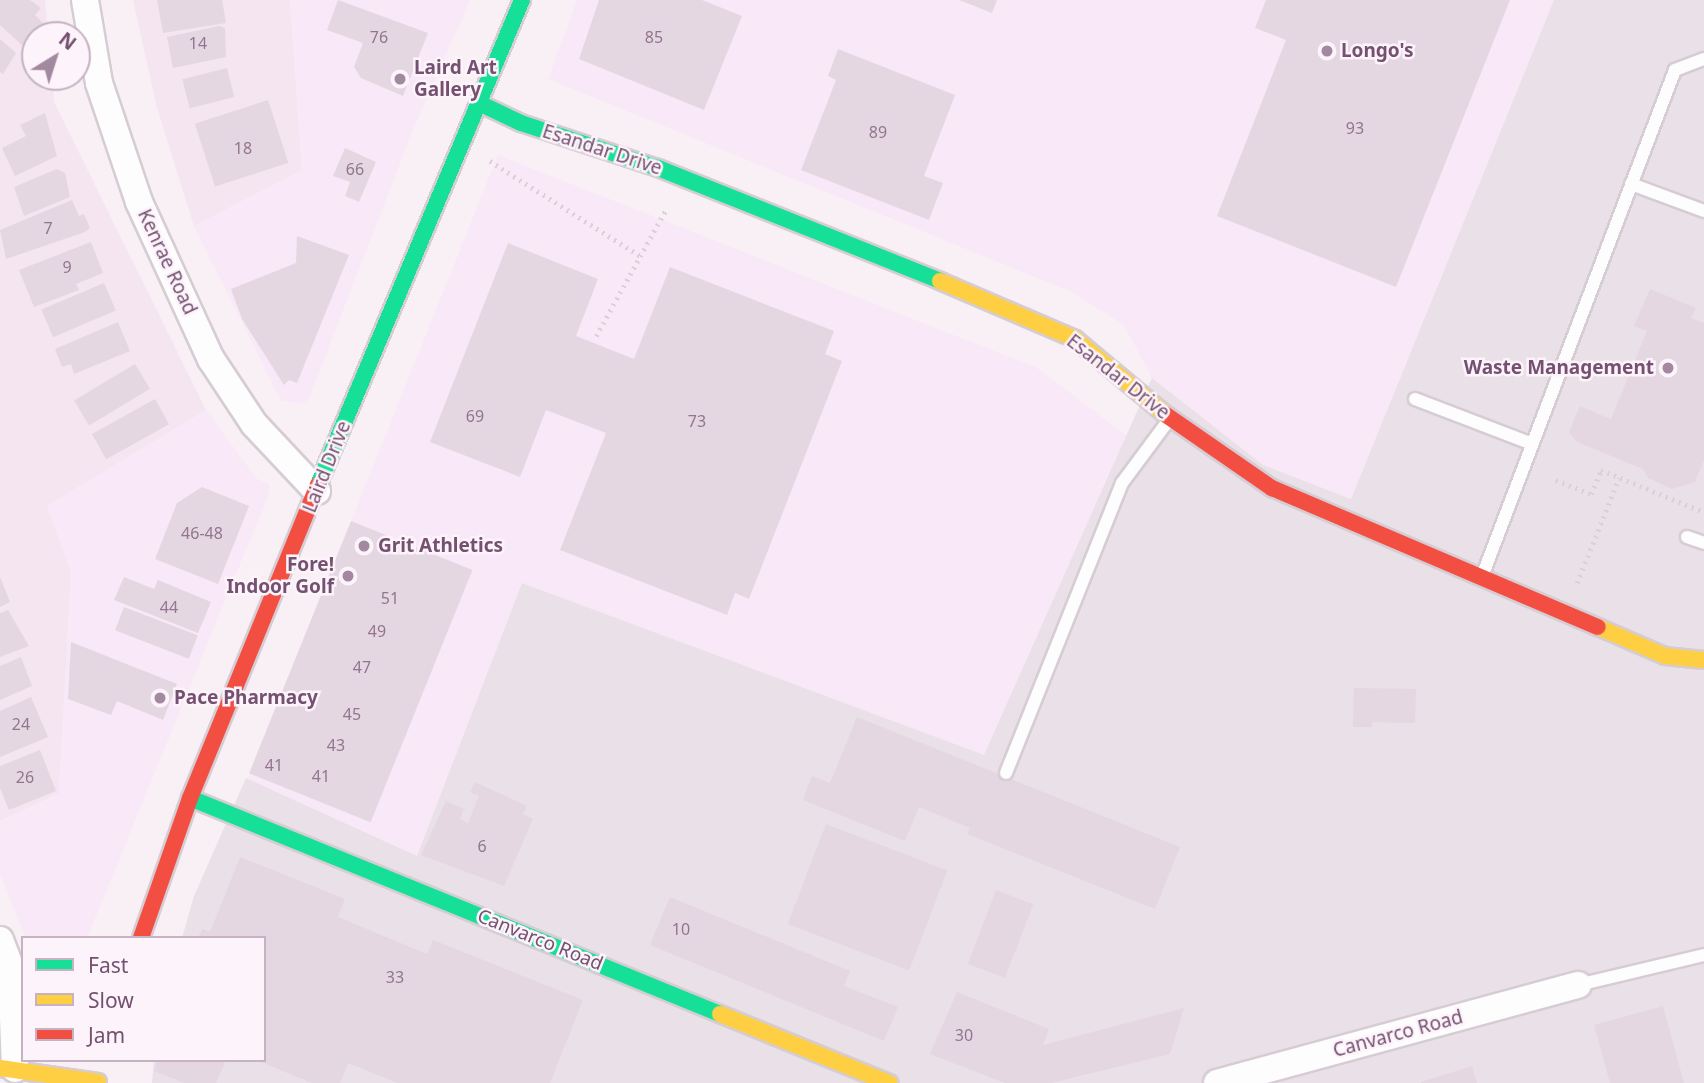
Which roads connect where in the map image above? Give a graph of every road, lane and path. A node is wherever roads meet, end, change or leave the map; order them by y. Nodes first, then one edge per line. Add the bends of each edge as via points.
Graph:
1 (85, 0) edge
2 (522, 0) edge
3 (1704, 59) edge
4 (479, 103) junction
5 (490, 161) dead end
6 (1632, 184) junction
7 (665, 211) dead end
8 (1704, 211) edge
9 (640, 256) junction
10 (596, 336) dead end
11 (1415, 399) dead end
12 (1170, 418) junction
13 (1532, 444) junction
14 (1619, 478) junction
15 (1556, 480) dead end
16 (317, 491) junction
17 (1704, 512) edge
18 (1687, 537) dead end
19 (1704, 543) edge
20 (1481, 577) junction
21 (1565, 613) junction
22 (1704, 660) edge
23 (1006, 773) dead end
24 (190, 798) junction
25 (142, 936) edge
26 (0, 940) edge
27 (1704, 955) edge
28 (1578, 985) joint
29 (102, 1062) edge
30 (7, 1069) edge
31 (98, 1083) edge
32 (889, 1083) edge
33 (1217, 1083) edge

1 - 16 street, Kenrae Road via 99,83 139,202 211,359 254,424
2 - 4 street, Laird Drive
3 - 6 lane via 1675,69
4 - 12 street, Esandar Drive via 521,123 658,168 1043,323 1075,339
4 - 16 street, Laird Drive via 407,265
5 - 9 path
6 - 8 lane
6 - 13 lane
7 - 9 path
9 - 10 path
11 - 13 lane
12 - 20 street, Esandar Drive via 1272,488
12 - 23 lane via 1122,483
13 - 20 lane
14 - 15 path via 1601,470 1591,494
14 - 17 path
14 - 21 path
16 - 24 street, Laird Drive
18 - 19 lane
20 - 21 street, Esandar Drive
21 - 22 street, Esandar Drive via 1665,656
24 - 25 street, Laird Drive
24 - 32 street, Canvarco Road
26 - 30 street via 11,968
27 - 28 lane
28 - 33 street, Canvarco Road
29 - 31 street
30 - 31 street

